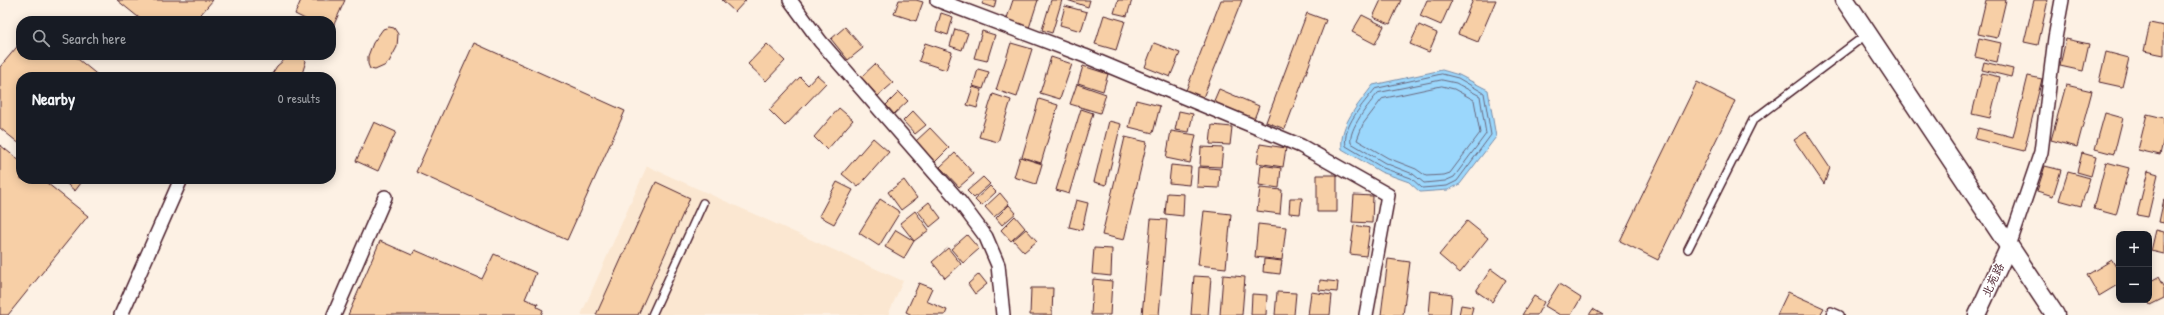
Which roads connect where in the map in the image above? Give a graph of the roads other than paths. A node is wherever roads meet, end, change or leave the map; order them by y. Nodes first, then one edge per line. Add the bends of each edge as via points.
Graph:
1 (790, 0) edge
2 (937, 0) edge
3 (1845, 0) edge
4 (2062, 0) edge
5 (1867, 33) junction
6 (179, 184) edge
7 (386, 198) dead end
8 (703, 203) dead end
9 (2009, 246) junction
10 (1688, 249) dead end
11 (121, 315) edge
12 (334, 315) edge
13 (652, 315) edge
14 (1003, 315) edge
15 (1366, 315) edge
16 (1830, 315) edge
17 (1840, 315) edge
18 (1977, 315) edge
19 (2055, 315) edge

1 - 14 street via 820,41 960,202 986,237 998,265
2 - 15 street via 1085,56 1302,146 1388,195
3 - 5 main road
4 - 9 street via 2054,38 2041,152
5 - 9 main road
5 - 10 lane via 1753,120
6 - 11 street
7 - 12 street
8 - 13 lane
9 - 18 street, 北苑路
9 - 19 main road
16 - 17 lane via 1831,311

